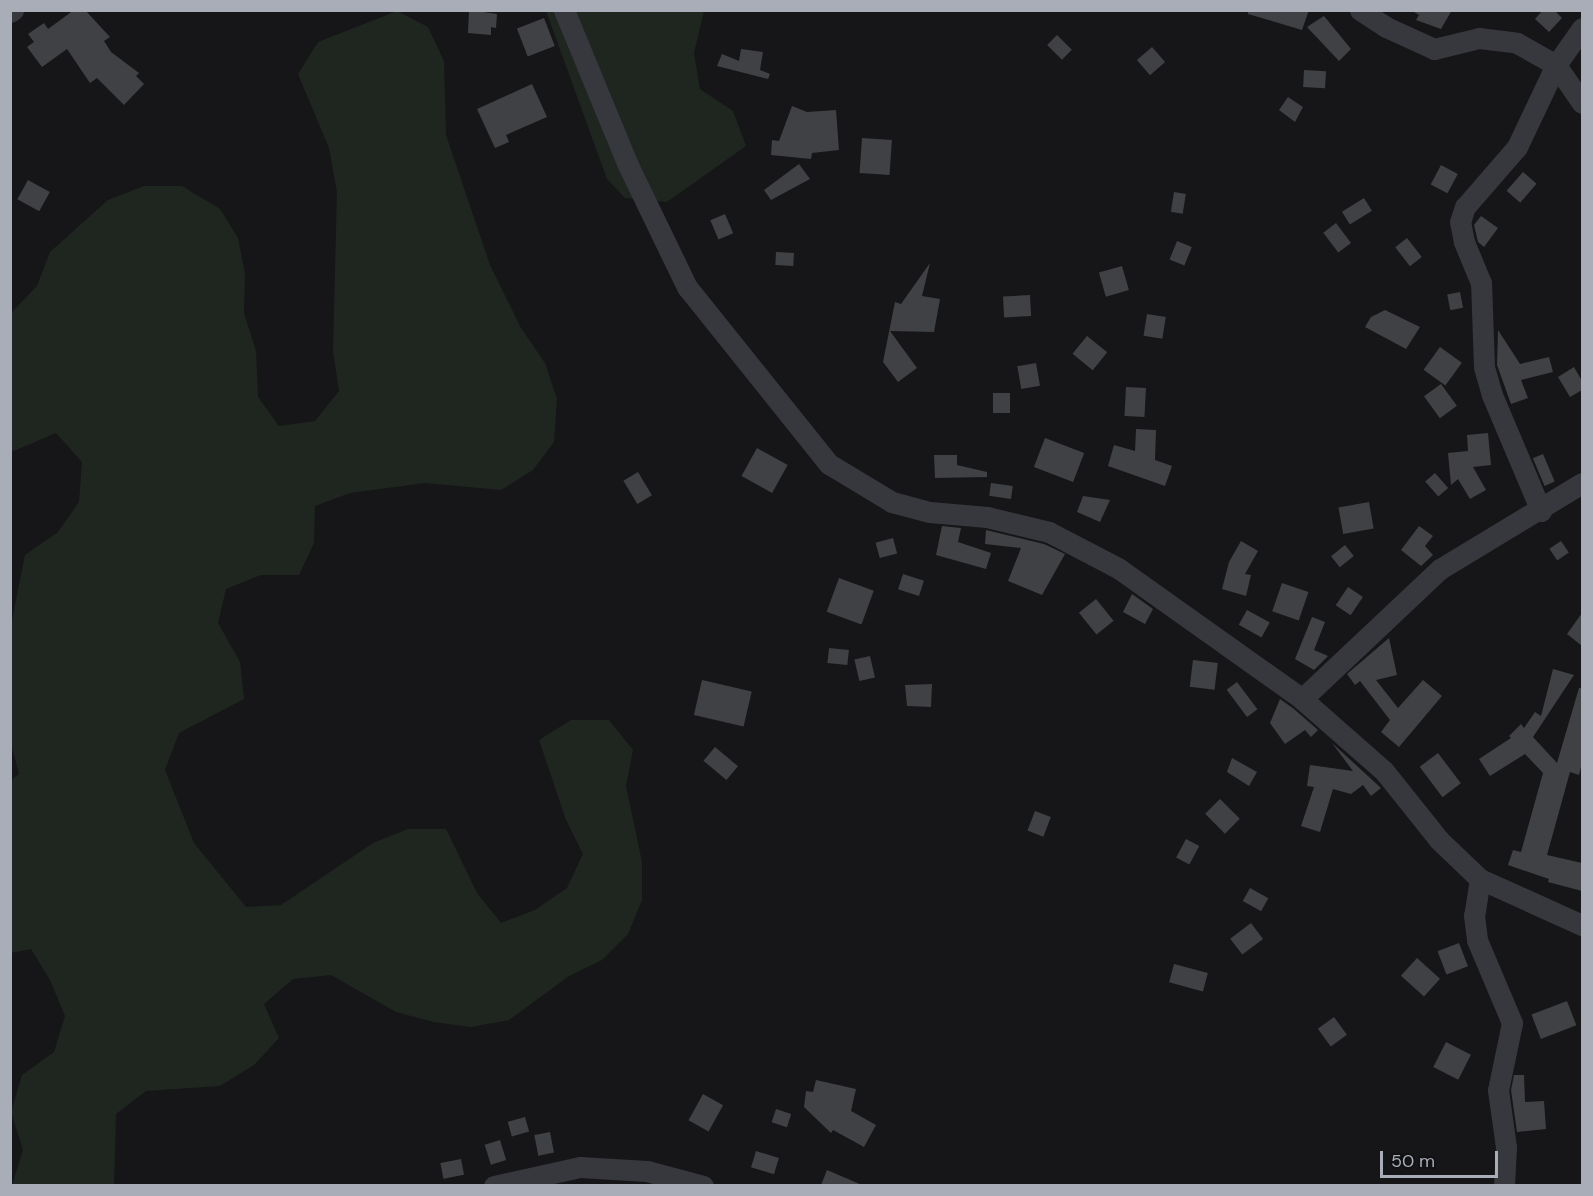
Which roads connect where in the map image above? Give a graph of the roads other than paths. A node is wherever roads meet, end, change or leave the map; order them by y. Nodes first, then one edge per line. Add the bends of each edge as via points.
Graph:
1 (564, 10) edge
2 (1360, 10) edge
3 (1582, 28) edge
4 (1556, 65) junction
5 (1582, 103) edge
6 (1582, 483) edge
7 (1541, 511) junction
8 (1302, 699) junction
9 (1480, 879) junction
10 (1582, 925) edge
11 (494, 1185) edge
12 (703, 1185) edge
13 (1504, 1185) edge

1 - 8 street via 627,163 687,287 829,464 892,502 930,512 987,517 1049,532 1082,546
2 - 4 street via 1386,27 1434,48 1496,39 1517,43
3 - 4 street
4 - 5 street
4 - 7 street via 1517,147 1465,207 1460,222 1481,283 1484,367
6 - 7 street
7 - 8 street via 1440,569
8 - 9 street via 1384,771 1439,840
9 - 10 street
9 - 13 street via 1474,915 1477,940 1512,1023 1498,1090 1506,1147
11 - 12 street via 580,1167 647,1171

